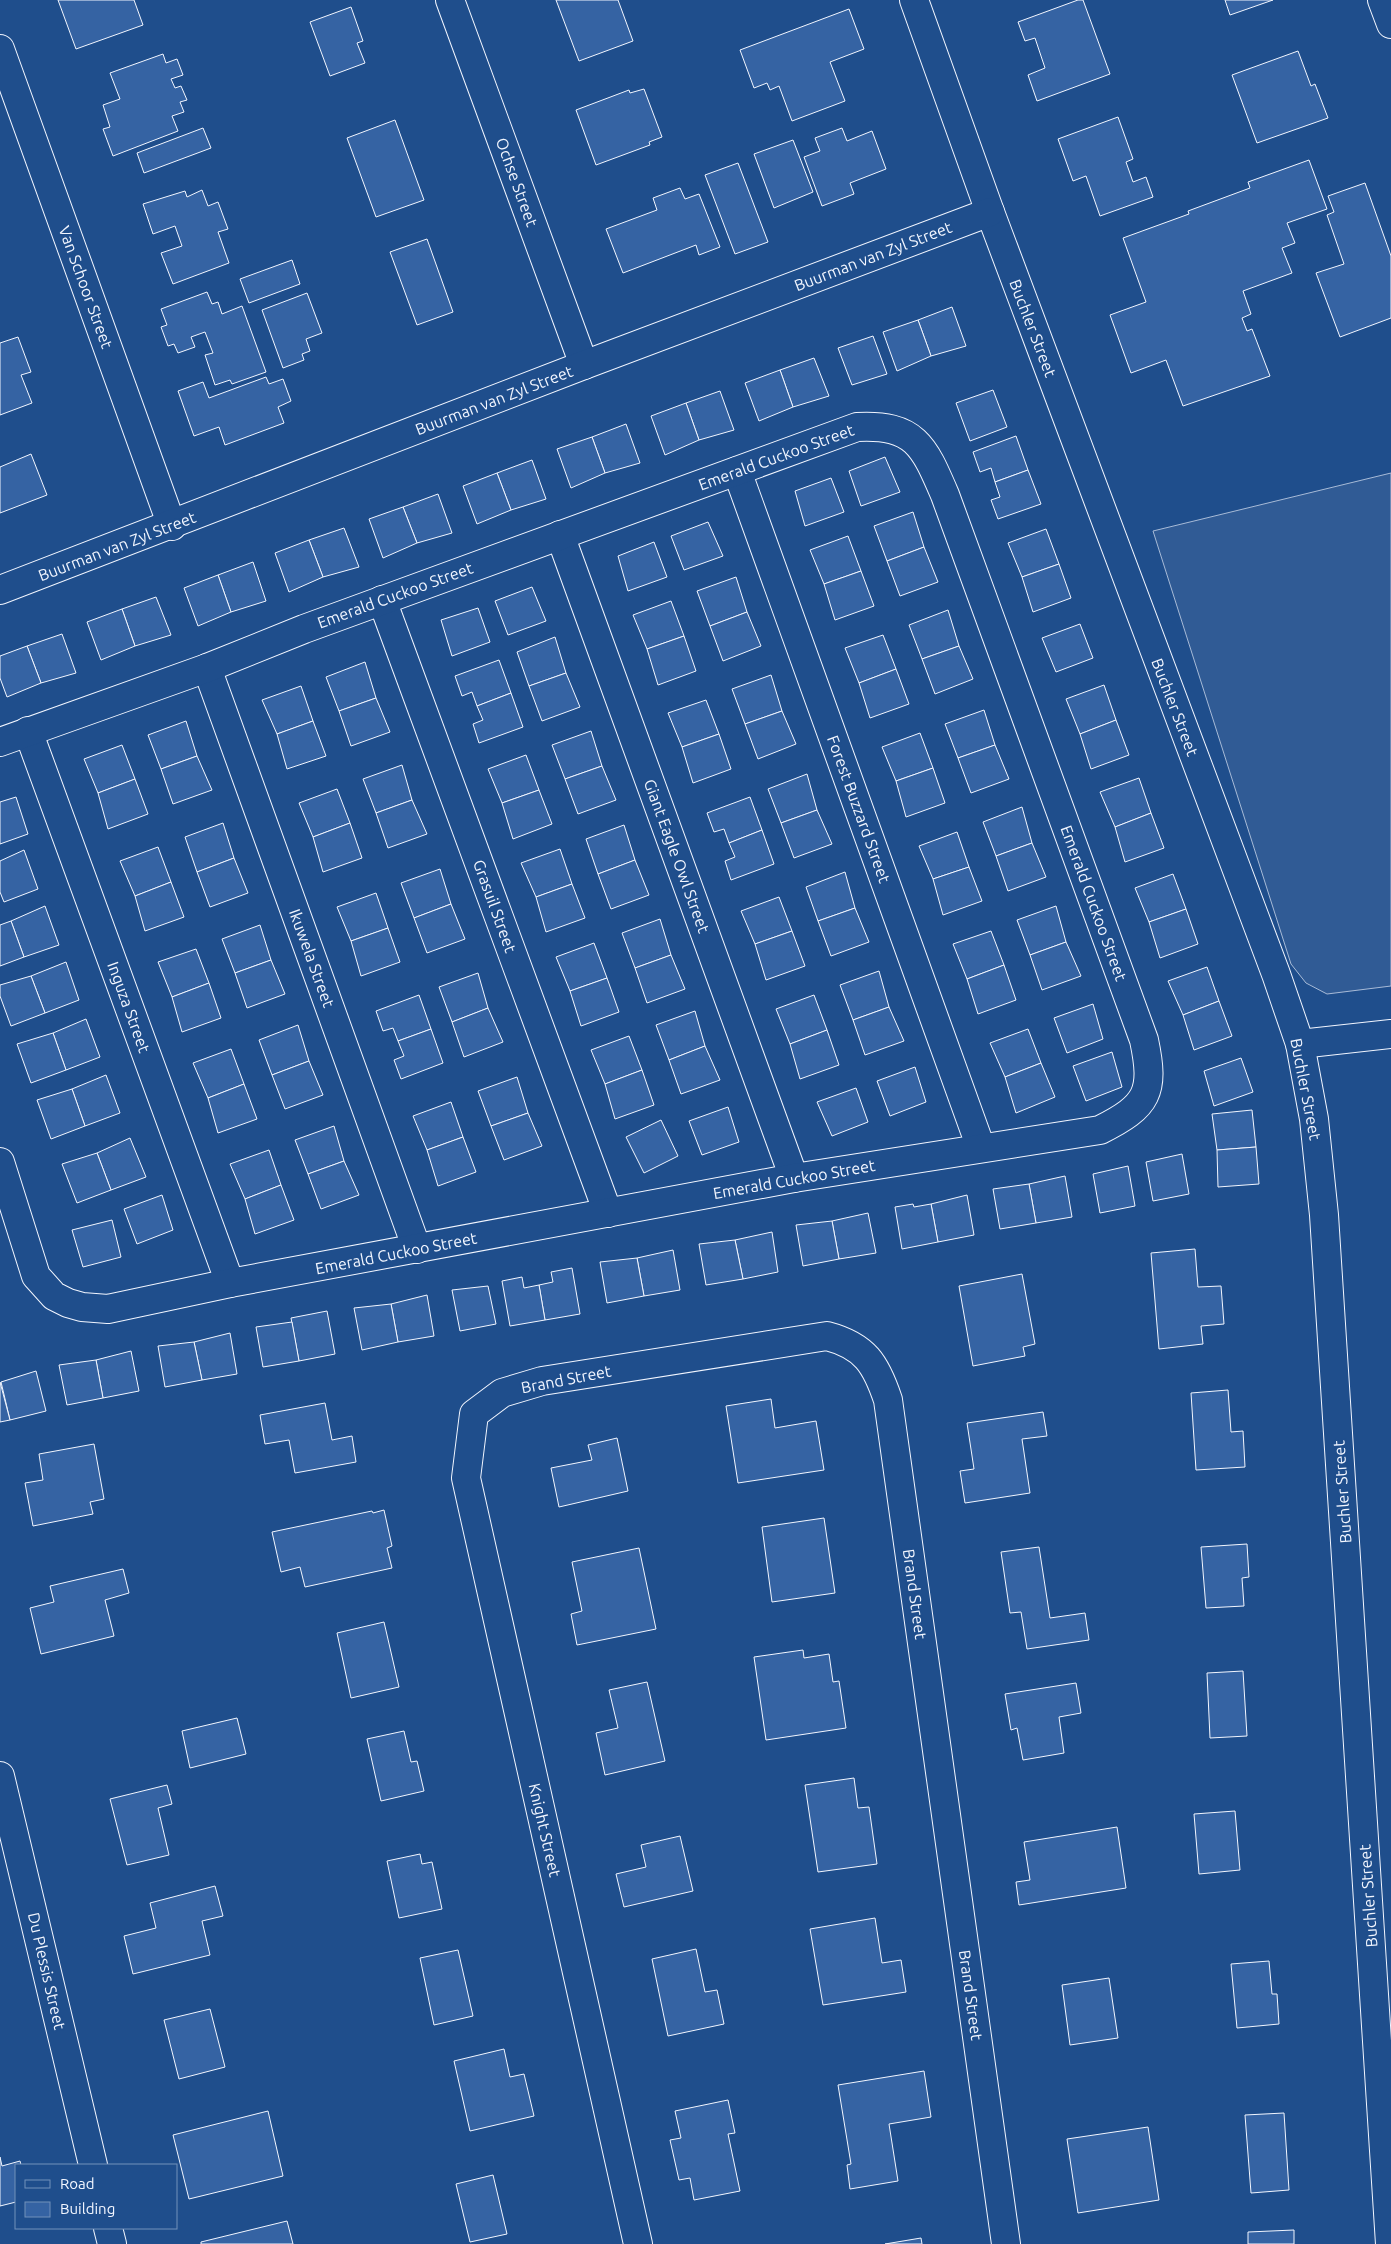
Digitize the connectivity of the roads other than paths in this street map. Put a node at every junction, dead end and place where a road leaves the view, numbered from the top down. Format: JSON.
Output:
{"nodes":[{"id":1,"x":450,"y":0,"type":"edge"},
{"id":2,"x":914,"y":0,"type":"edge"},
{"id":3,"x":1382,"y":0,"type":"edge"},
{"id":4,"x":1391,"y":24,"type":"edge"},
{"id":5,"x":0,"y":49,"type":"edge"},
{"id":6,"x":990,"y":212,"type":"junction"},
{"id":7,"x":584,"y":365,"type":"junction"},
{"id":8,"x":737,"y":471,"type":"junction"},
{"id":9,"x":172,"y":526,"type":"junction"},
{"id":10,"x":560,"y":535,"type":"junction"},
{"id":11,"x":0,"y":590,"type":"edge"},
{"id":12,"x":382,"y":600,"type":"junction"},
{"id":13,"x":207,"y":668,"type":"junction"},
{"id":14,"x":28,"y":731,"type":"junction"},
{"id":15,"x":0,"y":742,"type":"edge"},
{"id":16,"x":1391,"y":1034,"type":"edge"},
{"id":17,"x":1300,"y":1044,"type":"junction"},
{"id":18,"x":981,"y":1148,"type":"junction"},
{"id":19,"x":0,"y":1162,"type":"edge"},
{"id":20,"x":794,"y":1178,"type":"junction"},
{"id":21,"x":608,"y":1213,"type":"junction"},
{"id":22,"x":417,"y":1249,"type":"junction"},
{"id":23,"x":230,"y":1284,"type":"junction"},
{"id":24,"x":474,"y":1414,"type":"joint"},
{"id":25,"x":0,"y":1776,"type":"edge"},
{"id":26,"x":93,"y":2164,"type":"edge"},
{"id":27,"x":108,"y":2229,"type":"edge"},
{"id":28,"x":112,"y":2244,"type":"edge"},
{"id":29,"x":638,"y":2244,"type":"edge"},
{"id":30,"x":1006,"y":2244,"type":"edge"},
{"id":31,"x":1390,"y":2244,"type":"edge"}],
"edges":[{"from":1,"to":7,"type":"street","name":"Ochse Street"},
{"from":2,"to":6,"type":"street","name":"Buchler Street"},
{"from":3,"to":4,"type":"street"},
{"from":5,"to":9,"type":"street","name":"Van Schoor Street"},
{"from":6,"to":7,"type":"street","name":"Buurman van Zyl Street"},
{"from":6,"to":17,"type":"street","name":"Buchler Street"},
{"from":7,"to":9,"type":"street","name":"Buurman van Zyl Street"},
{"from":8,"to":10,"type":"street","name":"Emerald Cuckoo Street"},
{"from":8,"to":18,"type":"street","name":"Forest Buzzard Street"},
{"from":8,"to":18,"type":"street","name":"Emerald Cuckoo Street"},
{"from":9,"to":11,"type":"street","name":"Buurman van Zyl Street"},
{"from":10,"to":12,"type":"street","name":"Emerald Cuckoo Street"},
{"from":10,"to":20,"type":"street","name":"Giant Eagle Owl Street"},
{"from":12,"to":13,"type":"street","name":"Emerald Cuckoo Street"},
{"from":12,"to":21,"type":"street","name":"Grasuil Street"},
{"from":13,"to":14,"type":"street","name":"Emerald Cuckoo Street"},
{"from":13,"to":22,"type":"street","name":"Ikuwela Street"},
{"from":14,"to":15,"type":"street","name":"Emerald Cuckoo Street"},
{"from":14,"to":23,"type":"street","name":"Inguza Street"},
{"from":16,"to":17,"type":"street"},
{"from":17,"to":31,"type":"street","name":"Buchler Street"},
{"from":18,"to":20,"type":"street","name":"Emerald Cuckoo Street"},
{"from":19,"to":23,"type":"street","name":"Emerald Cuckoo Street"},
{"from":20,"to":21,"type":"street","name":"Emerald Cuckoo Street"},
{"from":21,"to":22,"type":"street","name":"Emerald Cuckoo Street"},
{"from":22,"to":23,"type":"street","name":"Emerald Cuckoo Street"},
{"from":24,"to":29,"type":"street","name":"Knight Street"},
{"from":24,"to":30,"type":"street","name":"Brand Street"},
{"from":25,"to":26,"type":"street","name":"Du Plessis Street"},
{"from":27,"to":28,"type":"street"}]}
